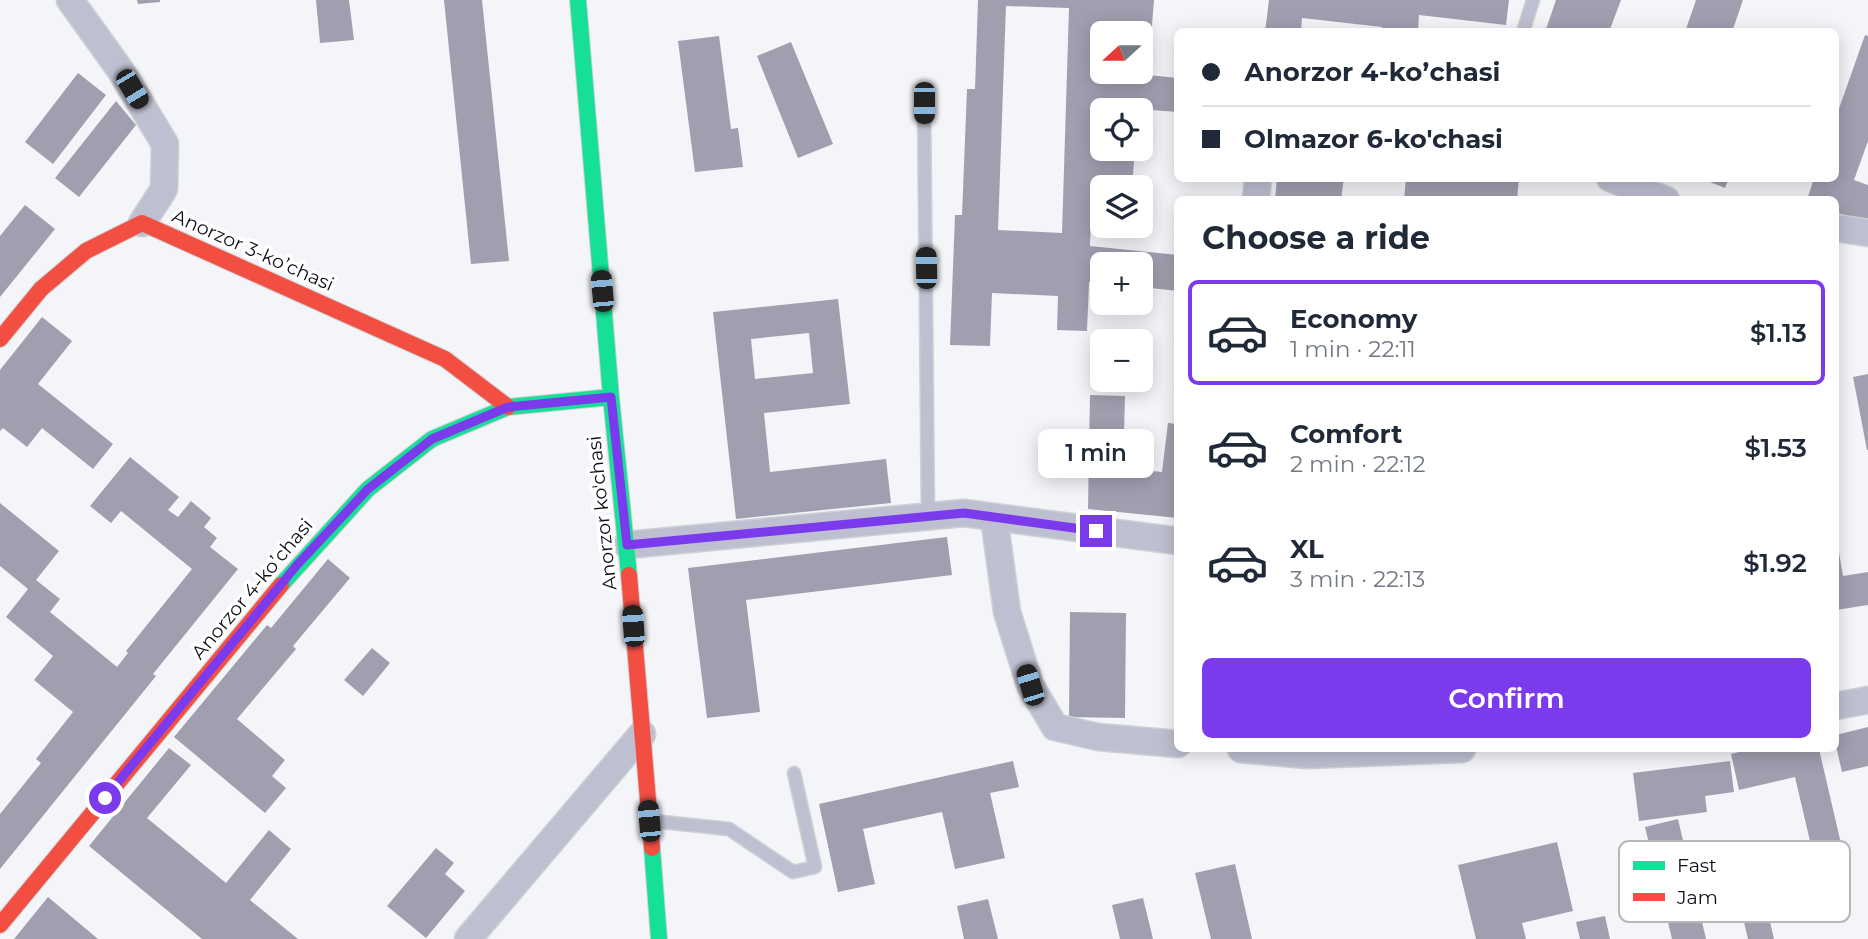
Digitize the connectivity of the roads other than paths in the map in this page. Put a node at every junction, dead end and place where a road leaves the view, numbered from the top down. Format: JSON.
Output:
{"nodes":[{"id":1,"x":70,"y":0,"type":"edge"},
{"id":2,"x":578,"y":0,"type":"edge"},
{"id":3,"x":1533,"y":0,"type":"edge"},
{"id":4,"x":1524,"y":28,"type":"edge"},
{"id":5,"x":924,"y":103,"type":"dead end"},
{"id":6,"x":1619,"y":182,"type":"edge"},
{"id":7,"x":1651,"y":196,"type":"edge"},
{"id":8,"x":142,"y":223,"type":"junction"},
{"id":9,"x":1839,"y":228,"type":"edge"},
{"id":10,"x":1868,"y":233,"type":"edge"},
{"id":11,"x":0,"y":339,"type":"edge"},
{"id":12,"x":611,"y":397,"type":"junction"},
{"id":13,"x":508,"y":407,"type":"junction"},
{"id":14,"x":928,"y":516,"type":"junction"},
{"id":15,"x":994,"y":517,"type":"junction"},
{"id":16,"x":1174,"y":540,"type":"edge"},
{"id":17,"x":627,"y":545,"type":"junction"},
{"id":18,"x":1868,"y":700,"type":"edge"},
{"id":19,"x":1839,"y":705,"type":"edge"},
{"id":20,"x":642,"y":734,"type":"junction"},
{"id":21,"x":1174,"y":744,"type":"edge"},
{"id":22,"x":1274,"y":752,"type":"edge"},
{"id":23,"x":1384,"y":752,"type":"edge"},
{"id":24,"x":794,"y":773,"type":"dead end"},
{"id":25,"x":649,"y":821,"type":"junction"},
{"id":26,"x":0,"y":925,"type":"edge"},
{"id":27,"x":468,"y":939,"type":"edge"},
{"id":28,"x":659,"y":939,"type":"edge"}],
"edges":[{"from":1,"to":8,"type":"street"},
{"from":2,"to":12,"type":"street","name":"Anorzor ko'chasi"},
{"from":3,"to":4,"type":"lane"},
{"from":5,"to":14,"type":"lane"},
{"from":6,"to":7,"type":"street"},
{"from":8,"to":11,"type":"street","name":"Аnorzor 3-koʼchasi"},
{"from":8,"to":13,"type":"street","name":"Аnorzor 3-koʼchasi"},
{"from":9,"to":10,"type":"street"},
{"from":12,"to":13,"type":"street","name":"Аnorzor 4-koʼchasi"},
{"from":12,"to":17,"type":"street","name":"Anorzor ko'chasi"},
{"from":13,"to":26,"type":"street","name":"Аnorzor 4-koʼchasi"},
{"from":14,"to":15,"type":"street"},
{"from":14,"to":17,"type":"street"},
{"from":15,"to":16,"type":"street"},
{"from":15,"to":21,"type":"street"},
{"from":17,"to":20,"type":"street","name":"Anorzor ko'chasi"},
{"from":18,"to":19,"type":"street"},
{"from":20,"to":25,"type":"street","name":"Anorzor ko'chasi"},
{"from":20,"to":27,"type":"street"},
{"from":22,"to":23,"type":"street"},
{"from":24,"to":25,"type":"lane"},
{"from":25,"to":28,"type":"street","name":"Anorzor ko'chasi"}]}
